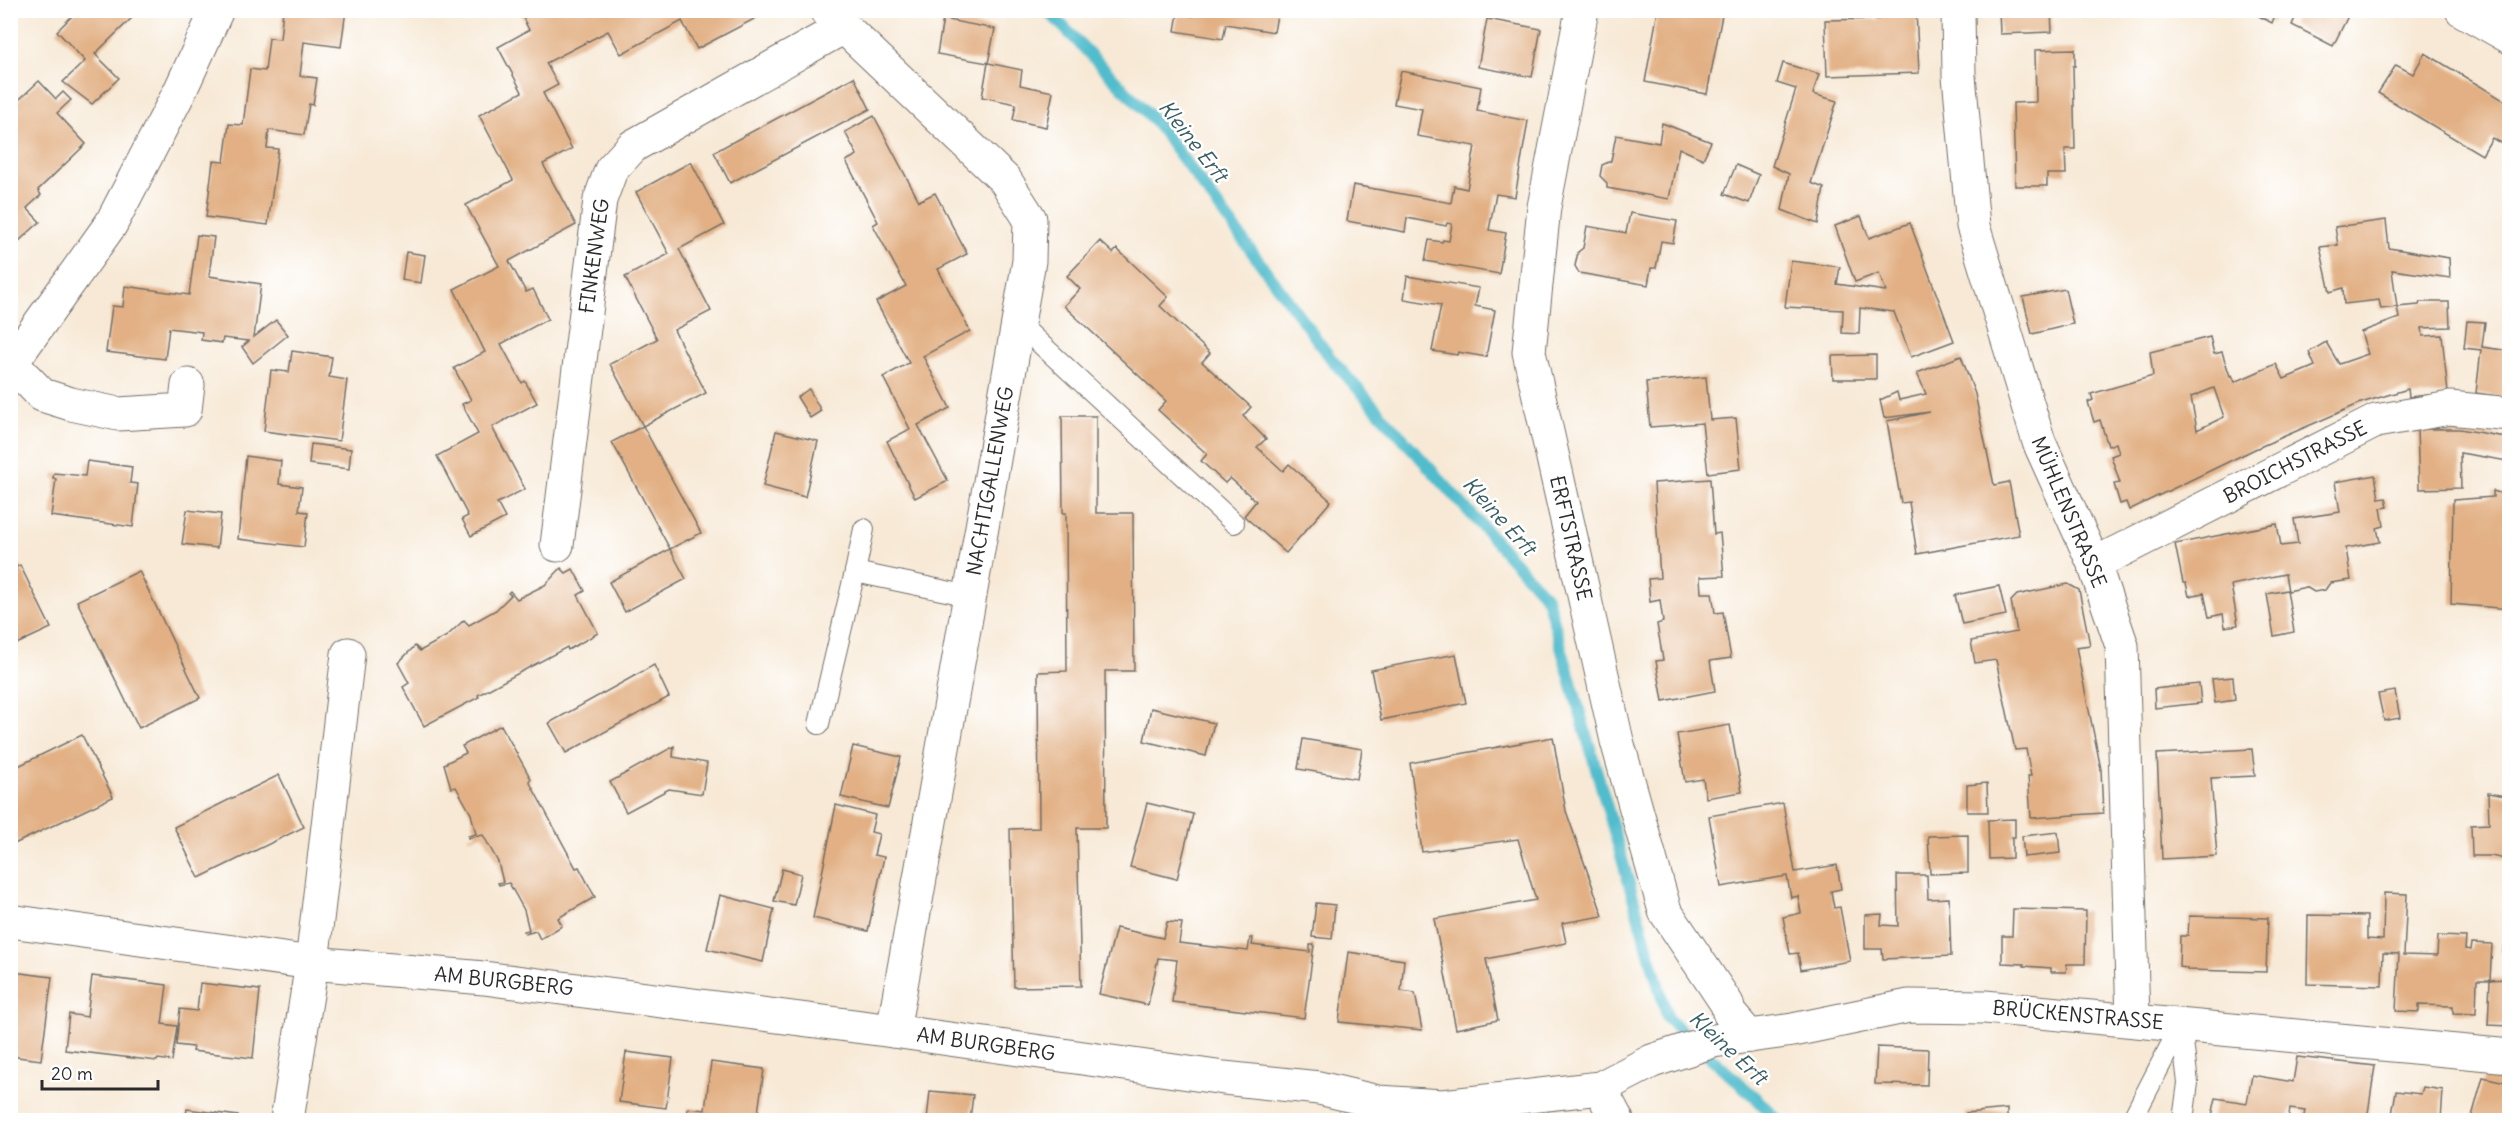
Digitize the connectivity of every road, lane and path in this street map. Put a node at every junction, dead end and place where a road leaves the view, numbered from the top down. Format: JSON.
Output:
{"nodes":[{"id":1,"x":217,"y":10,"type":"edge"},
{"id":2,"x":1582,"y":10,"type":"edge"},
{"id":3,"x":1958,"y":10,"type":"edge"},
{"id":4,"x":2462,"y":10,"type":"edge"},
{"id":5,"x":835,"y":19,"type":"edge"},
{"id":6,"x":2510,"y":37,"type":"edge"},
{"id":7,"x":1018,"y":323,"type":"junction"},
{"id":8,"x":11,"y":364,"type":"edge"},
{"id":9,"x":188,"y":385,"type":"dead end"},
{"id":10,"x":2510,"y":414,"type":"edge"},
{"id":11,"x":1233,"y":523,"type":"dead end"},
{"id":12,"x":864,"y":529,"type":"dead end"},
{"id":13,"x":557,"y":544,"type":"dead end"},
{"id":14,"x":2094,"y":564,"type":"junction"},
{"id":15,"x":855,"y":572,"type":"junction"},
{"id":16,"x":970,"y":596,"type":"junction"},
{"id":17,"x":348,"y":654,"type":"dead end"},
{"id":18,"x":819,"y":724,"type":"dead end"},
{"id":19,"x":10,"y":921,"type":"edge"},
{"id":20,"x":312,"y":963,"type":"junction"},
{"id":21,"x":2133,"y":1020,"type":"junction"},
{"id":22,"x":2181,"y":1025,"type":"junction"},
{"id":23,"x":893,"y":1030,"type":"junction"},
{"id":24,"x":1749,"y":1036,"type":"junction"},
{"id":25,"x":2510,"y":1056,"type":"edge"},
{"id":26,"x":1652,"y":1061,"type":"joint"},
{"id":27,"x":1600,"y":1089,"type":"junction"},
{"id":28,"x":1441,"y":1113,"type":"edge"},
{"id":29,"x":287,"y":1120,"type":"edge"},
{"id":30,"x":1617,"y":1120,"type":"edge"},
{"id":31,"x":2132,"y":1120,"type":"edge"},
{"id":32,"x":2183,"y":1120,"type":"edge"}],
"edges":[{"from":1,"to":8,"type":"street"},
{"from":2,"to":24,"type":"street","name":"ERFTSTRASSE"},
{"from":3,"to":14,"type":"street","name":"MÜHLENSTRASSE"},
{"from":4,"to":6,"type":"street"},
{"from":5,"to":7,"type":"street","name":"NACHTIGALLENWEG"},
{"from":5,"to":13,"type":"street","name":"FINKENWEG"},
{"from":7,"to":11,"type":"lane"},
{"from":7,"to":16,"type":"street","name":"NACHTIGALLENWEG"},
{"from":8,"to":9,"type":"street"},
{"from":10,"to":14,"type":"street","name":"BROICHSTRASSE"},
{"from":12,"to":15,"type":"lane"},
{"from":14,"to":21,"type":"street","name":"MÜHLENSTRASSE"},
{"from":15,"to":16,"type":"lane"},
{"from":15,"to":18,"type":"lane"},
{"from":16,"to":23,"type":"street","name":"NACHTIGALLENWEG"},
{"from":17,"to":20,"type":"street"},
{"from":19,"to":20,"type":"street","name":"AM BURGBERG"},
{"from":20,"to":23,"type":"street","name":"AM BURGBERG"},
{"from":20,"to":29,"type":"street"},
{"from":21,"to":22,"type":"street","name":"BRÜCKENSTRASSE"},
{"from":21,"to":24,"type":"street","name":"BRÜCKENSTRASSE"},
{"from":22,"to":25,"type":"street","name":"BRÜCKENSTRASSE"},
{"from":22,"to":31,"type":"lane"},
{"from":22,"to":32,"type":"lane"},
{"from":23,"to":28,"type":"street","name":"AM BURGBERG"},
{"from":24,"to":26,"type":"street","name":"BRÜCKENSTRASSE"},
{"from":26,"to":27,"type":"street","name":"AM BURGBERG"},
{"from":27,"to":28,"type":"street","name":"AM BURGBERG"},
{"from":27,"to":30,"type":"street"}]}
